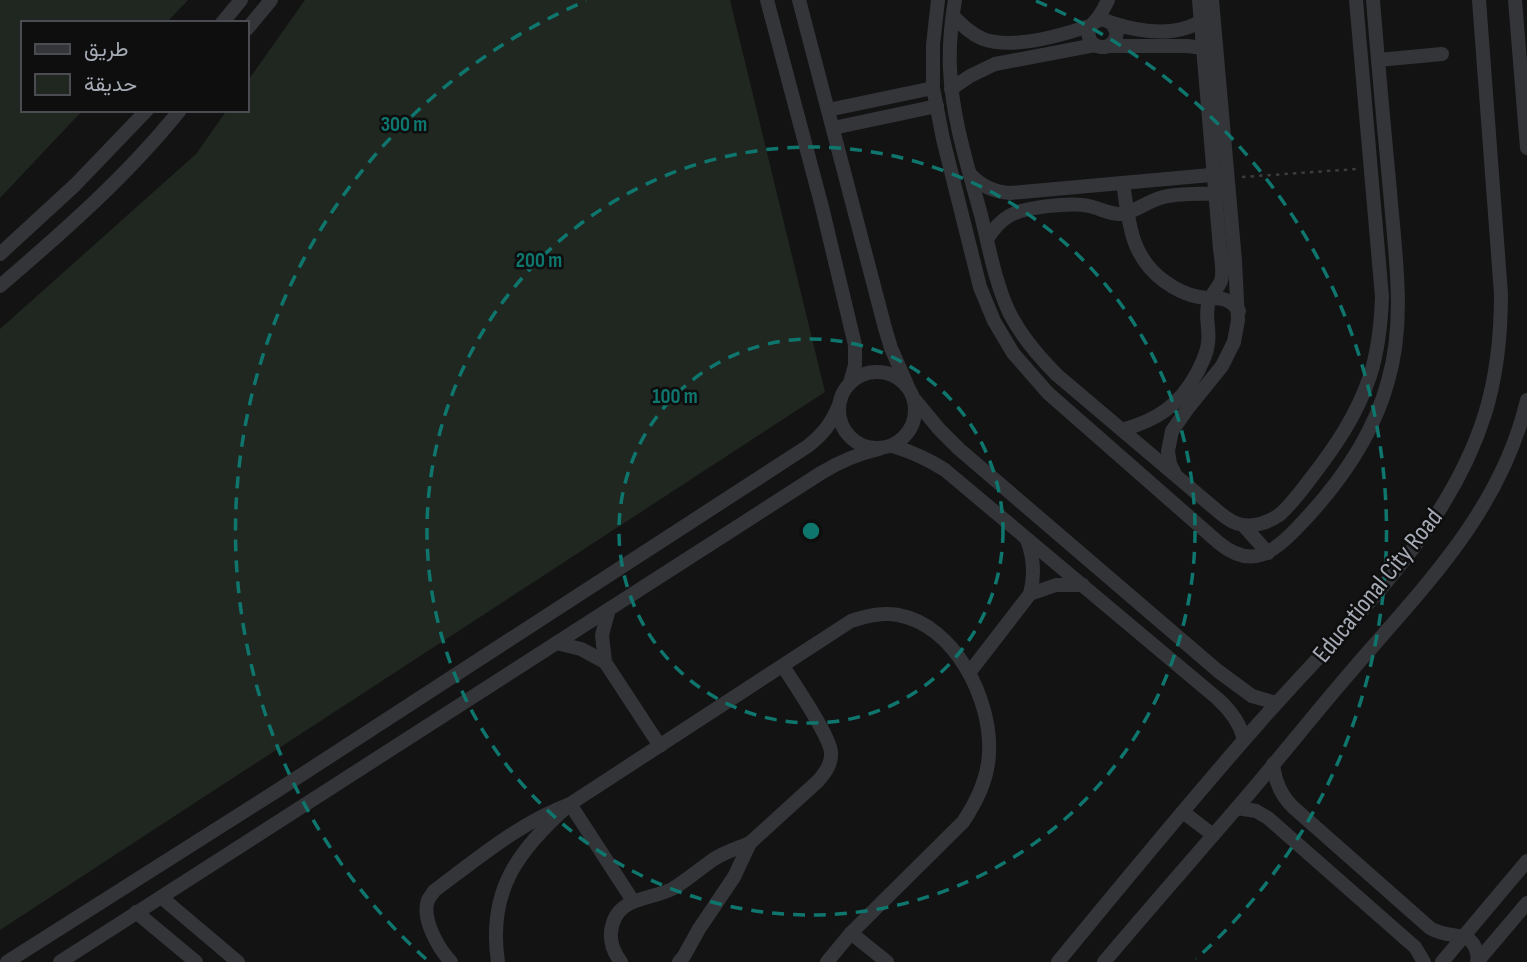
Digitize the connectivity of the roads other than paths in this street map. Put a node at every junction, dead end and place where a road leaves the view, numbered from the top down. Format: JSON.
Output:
{"nodes":[{"id":1,"x":241,"y":0,"type":"edge"},
{"id":2,"x":271,"y":0,"type":"edge"},
{"id":3,"x":767,"y":0,"type":"edge"},
{"id":4,"x":799,"y":0,"type":"edge"},
{"id":5,"x":938,"y":0,"type":"edge"},
{"id":6,"x":955,"y":0,"type":"edge"},
{"id":7,"x":1108,"y":0,"type":"edge"},
{"id":8,"x":1199,"y":0,"type":"edge"},
{"id":9,"x":1356,"y":0,"type":"edge"},
{"id":10,"x":1373,"y":0,"type":"edge"},
{"id":11,"x":1479,"y":0,"type":"edge"},
{"id":12,"x":1515,"y":0,"type":"edge"},
{"id":13,"x":1209,"y":12,"type":"edge"},
{"id":14,"x":953,"y":16,"type":"junction"},
{"id":15,"x":224,"y":21,"type":"edge"},
{"id":16,"x":1093,"y":23,"type":"junction"},
{"id":17,"x":1112,"y":23,"type":"junction"},
{"id":18,"x":248,"y":28,"type":"edge"},
{"id":19,"x":1102,"y":46,"type":"junction"},
{"id":20,"x":1210,"y":49,"type":"junction"},
{"id":21,"x":1442,"y":54,"type":"dead end"},
{"id":22,"x":1378,"y":60,"type":"junction"},
{"id":23,"x":933,"y":88,"type":"junction"},
{"id":24,"x":951,"y":89,"type":"junction"},
{"id":25,"x":1382,"y":105,"type":"junction"},
{"id":26,"x":937,"y":106,"type":"junction"},
{"id":27,"x":1364,"y":106,"type":"junction"},
{"id":28,"x":828,"y":110,"type":"junction"},
{"id":29,"x":145,"y":112,"type":"edge"},
{"id":30,"x":178,"y":112,"type":"edge"},
{"id":31,"x":833,"y":128,"type":"junction"},
{"id":32,"x":960,"y":135,"type":"junction"},
{"id":33,"x":943,"y":139,"type":"junction"},
{"id":34,"x":1527,"y":148,"type":"edge"},
{"id":35,"x":970,"y":174,"type":"junction"},
{"id":36,"x":1123,"y":183,"type":"junction"},
{"id":37,"x":1223,"y":183,"type":"junction"},
{"id":38,"x":1127,"y":213,"type":"junction"},
{"id":39,"x":987,"y":239,"type":"junction"},
{"id":40,"x":0,"y":254,"type":"edge"},
{"id":41,"x":0,"y":286,"type":"edge"},
{"id":42,"x":1184,"y":293,"type":"junction"},
{"id":43,"x":1210,"y":298,"type":"junction"},
{"id":44,"x":1238,"y":316,"type":"junction"},
{"id":45,"x":1207,"y":317,"type":"junction"},
{"id":46,"x":1036,"y":354,"type":"junction"},
{"id":47,"x":1024,"y":367,"type":"junction"},
{"id":48,"x":850,"y":383,"type":"junction"},
{"id":49,"x":911,"y":394,"type":"junction"},
{"id":50,"x":1527,"y":400,"type":"edge"},
{"id":51,"x":839,"y":405,"type":"junction"},
{"id":52,"x":1122,"y":430,"type":"junction"},
{"id":53,"x":1337,"y":443,"type":"junction"},
{"id":54,"x":886,"y":448,"type":"junction"},
{"id":55,"x":1355,"y":456,"type":"junction"},
{"id":56,"x":1176,"y":476,"type":"junction"},
{"id":57,"x":1244,"y":526,"type":"junction"},
{"id":58,"x":1027,"y":538,"type":"junction"},
{"id":59,"x":1268,"y":553,"type":"junction"},
{"id":60,"x":1083,"y":585,"type":"junction"},
{"id":61,"x":1030,"y":594,"type":"junction"},
{"id":62,"x":609,"y":609,"type":"junction"},
{"id":63,"x":556,"y":643,"type":"junction"},
{"id":64,"x":605,"y":662,"type":"junction"},
{"id":65,"x":783,"y":666,"type":"junction"},
{"id":66,"x":969,"y":673,"type":"junction"},
{"id":67,"x":1276,"y":703,"type":"junction"},
{"id":68,"x":1244,"y":739,"type":"junction"},
{"id":69,"x":660,"y":746,"type":"junction"},
{"id":70,"x":1273,"y":764,"type":"junction"},
{"id":71,"x":570,"y":804,"type":"junction"},
{"id":72,"x":1237,"y":808,"type":"junction"},
{"id":73,"x":1183,"y":812,"type":"junction"},
{"id":74,"x":1213,"y":835,"type":"junction"},
{"id":75,"x":750,"y":843,"type":"junction"},
{"id":76,"x":1527,"y":861,"type":"edge"},
{"id":77,"x":161,"y":897,"type":"junction"},
{"id":78,"x":633,"y":901,"type":"junction"},
{"id":79,"x":1527,"y":903,"type":"edge"},
{"id":80,"x":136,"y":912,"type":"junction"},
{"id":81,"x":851,"y":933,"type":"junction"},
{"id":82,"x":1463,"y":937,"type":"junction"},
{"id":83,"x":7,"y":962,"type":"edge"},
{"id":84,"x":60,"y":962,"type":"edge"},
{"id":85,"x":196,"y":962,"type":"edge"},
{"id":86,"x":238,"y":962,"type":"edge"},
{"id":87,"x":451,"y":962,"type":"edge"},
{"id":88,"x":498,"y":962,"type":"edge"},
{"id":89,"x":621,"y":962,"type":"edge"},
{"id":90,"x":679,"y":962,"type":"edge"},
{"id":91,"x":827,"y":962,"type":"edge"},
{"id":92,"x":887,"y":962,"type":"edge"},
{"id":93,"x":1058,"y":962,"type":"edge"},
{"id":94,"x":1104,"y":962,"type":"edge"},
{"id":95,"x":1424,"y":962,"type":"edge"},
{"id":96,"x":1442,"y":962,"type":"edge"},
{"id":97,"x":1478,"y":962,"type":"edge"}],
"edges":[{"from":1,"to":15,"type":"street"},
{"from":2,"to":18,"type":"street"},
{"from":3,"to":48,"type":"street"},
{"from":4,"to":28,"type":"street"},
{"from":5,"to":23,"type":"street"},
{"from":6,"to":14,"type":"street"},
{"from":7,"to":16,"type":"street"},
{"from":8,"to":13,"type":"street"},
{"from":9,"to":27,"type":"street"},
{"from":10,"to":22,"type":"street"},
{"from":11,"to":67,"type":"street","name":"Educational City Road"},
{"from":12,"to":34,"type":"street"},
{"from":13,"to":17,"type":"street"},
{"from":13,"to":20,"type":"street"},
{"from":14,"to":16,"type":"street"},
{"from":14,"to":24,"type":"street"},
{"from":16,"to":17,"type":"street"},
{"from":16,"to":19,"type":"street"},
{"from":17,"to":19,"type":"street"},
{"from":19,"to":20,"type":"street"},
{"from":19,"to":24,"type":"street"},
{"from":20,"to":37,"type":"street"},
{"from":21,"to":22,"type":"street"},
{"from":22,"to":25,"type":"street"},
{"from":23,"to":26,"type":"street"},
{"from":23,"to":28,"type":"street"},
{"from":24,"to":32,"type":"street"},
{"from":25,"to":27,"type":"street"},
{"from":25,"to":55,"type":"street"},
{"from":26,"to":31,"type":"street"},
{"from":26,"to":33,"type":"street"},
{"from":27,"to":53,"type":"street"},
{"from":28,"to":31,"type":"street"},
{"from":29,"to":40,"type":"street"},
{"from":30,"to":41,"type":"street"},
{"from":31,"to":49,"type":"street"},
{"from":32,"to":33,"type":"street"},
{"from":32,"to":35,"type":"street"},
{"from":33,"to":47,"type":"street"},
{"from":35,"to":36,"type":"street"},
{"from":35,"to":39,"type":"street"},
{"from":36,"to":37,"type":"street"},
{"from":36,"to":38,"type":"street"},
{"from":37,"to":38,"type":"street"},
{"from":37,"to":43,"type":"street"},
{"from":37,"to":44,"type":"street"},
{"from":38,"to":39,"type":"street"},
{"from":38,"to":42,"type":"street"},
{"from":39,"to":46,"type":"street"},
{"from":42,"to":43,"type":"street"},
{"from":42,"to":45,"type":"street"},
{"from":43,"to":44,"type":"street"},
{"from":43,"to":45,"type":"street"},
{"from":44,"to":45,"type":"street"},
{"from":44,"to":56,"type":"street"},
{"from":45,"to":52,"type":"street"},
{"from":46,"to":47,"type":"street"},
{"from":46,"to":52,"type":"street"},
{"from":47,"to":59,"type":"street"},
{"from":48,"to":49,"type":"street"},
{"from":48,"to":51,"type":"street"},
{"from":49,"to":54,"type":"street"},
{"from":49,"to":67,"type":"street"},
{"from":50,"to":70,"type":"street","name":"Educational City Road"},
{"from":51,"to":54,"type":"street"},
{"from":51,"to":83,"type":"street"},
{"from":52,"to":56,"type":"street"},
{"from":53,"to":55,"type":"street"},
{"from":53,"to":57,"type":"street"},
{"from":54,"to":58,"type":"street"},
{"from":54,"to":62,"type":"street"},
{"from":55,"to":59,"type":"street"},
{"from":56,"to":57,"type":"street"},
{"from":57,"to":59,"type":"street"},
{"from":58,"to":60,"type":"street"},
{"from":58,"to":61,"type":"street"},
{"from":60,"to":61,"type":"street"},
{"from":60,"to":68,"type":"street"},
{"from":61,"to":66,"type":"street"},
{"from":62,"to":63,"type":"street"},
{"from":62,"to":64,"type":"street"},
{"from":63,"to":64,"type":"street"},
{"from":63,"to":77,"type":"street"},
{"from":64,"to":69,"type":"street"},
{"from":65,"to":66,"type":"street"},
{"from":65,"to":69,"type":"street"},
{"from":65,"to":75,"type":"street"},
{"from":66,"to":81,"type":"street"},
{"from":67,"to":68,"type":"street","name":"Educational City Road"},
{"from":68,"to":73,"type":"street","name":"Educational City Road"},
{"from":69,"to":71,"type":"street"},
{"from":70,"to":72,"type":"street","name":"Educational City Road"},
{"from":70,"to":82,"type":"street"},
{"from":71,"to":78,"type":"street"},
{"from":71,"to":87,"type":"street"},
{"from":71,"to":88,"type":"street"},
{"from":72,"to":74,"type":"street","name":"Educational City Road"},
{"from":72,"to":95,"type":"street"},
{"from":73,"to":74,"type":"street"},
{"from":73,"to":93,"type":"street","name":"Educational City Road"},
{"from":74,"to":94,"type":"street","name":"Educational City Road"},
{"from":75,"to":78,"type":"street"},
{"from":75,"to":90,"type":"street"},
{"from":76,"to":82,"type":"street"},
{"from":77,"to":80,"type":"street"},
{"from":77,"to":86,"type":"street"},
{"from":78,"to":89,"type":"street"},
{"from":79,"to":97,"type":"street"},
{"from":80,"to":84,"type":"street"},
{"from":80,"to":85,"type":"street"},
{"from":81,"to":91,"type":"street"},
{"from":81,"to":92,"type":"street"},
{"from":82,"to":96,"type":"street"},
{"from":82,"to":97,"type":"street"}]}
